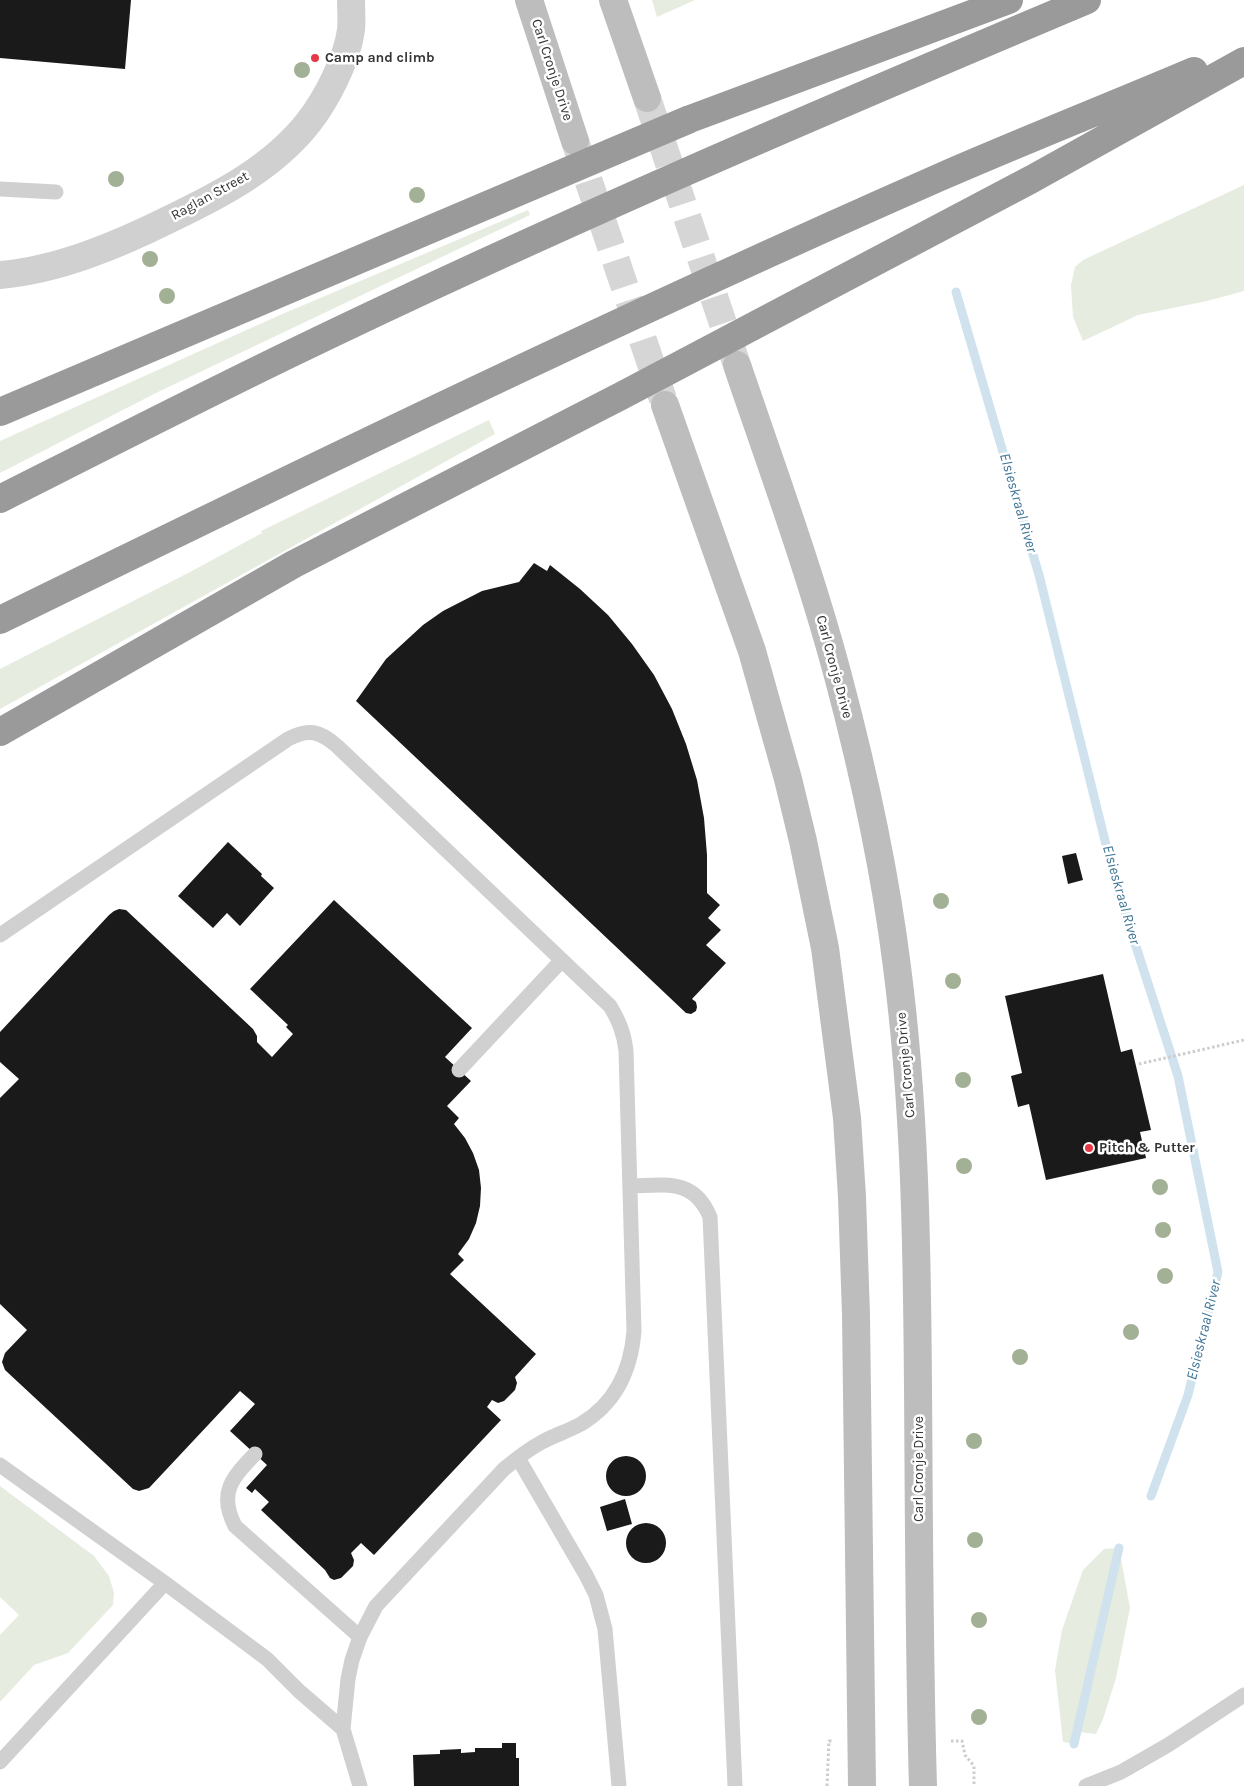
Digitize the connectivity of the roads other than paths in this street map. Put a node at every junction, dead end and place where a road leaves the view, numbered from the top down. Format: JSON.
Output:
{"nodes":[{"id":1,"x":351,"y":0,"type":"edge"},
{"id":2,"x":529,"y":0,"type":"edge"},
{"id":3,"x":613,"y":0,"type":"edge"},
{"id":4,"x":1009,"y":0,"type":"edge"},
{"id":5,"x":1087,"y":0,"type":"edge"},
{"id":6,"x":1244,"y":50,"type":"edge"},
{"id":7,"x":1244,"y":61,"type":"edge"},
{"id":8,"x":647,"y":98,"type":"tunnel mouth"},
{"id":9,"x":575,"y":141,"type":"tunnel mouth"},
{"id":10,"x":0,"y":189,"type":"edge"},
{"id":11,"x":56,"y":192,"type":"dead end"},
{"id":12,"x":0,"y":275,"type":"edge"},
{"id":13,"x":737,"y":365,"type":"tunnel mouth"},
{"id":14,"x":665,"y":405,"type":"tunnel mouth"},
{"id":15,"x":0,"y":412,"type":"edge"},
{"id":16,"x":0,"y":499,"type":"edge"},
{"id":17,"x":0,"y":620,"type":"edge"},
{"id":18,"x":0,"y":732,"type":"edge"},
{"id":19,"x":0,"y":935,"type":"edge"},
{"id":20,"x":562,"y":960,"type":"junction"},
{"id":21,"x":459,"y":1070,"type":"dead end"},
{"id":22,"x":630,"y":1186,"type":"junction"},
{"id":23,"x":255,"y":1454,"type":"dead end"},
{"id":24,"x":518,"y":1458,"type":"junction"},
{"id":25,"x":0,"y":1465,"type":"edge"},
{"id":26,"x":165,"y":1583,"type":"junction"},
{"id":27,"x":360,"y":1637,"type":"junction"},
{"id":28,"x":1244,"y":1695,"type":"edge"},
{"id":29,"x":343,"y":1729,"type":"junction"},
{"id":30,"x":0,"y":1762,"type":"edge"},
{"id":31,"x":360,"y":1786,"type":"edge"},
{"id":32,"x":619,"y":1786,"type":"edge"},
{"id":33,"x":734,"y":1786,"type":"edge"},
{"id":34,"x":862,"y":1786,"type":"edge"},
{"id":35,"x":923,"y":1786,"type":"edge"},
{"id":36,"x":1086,"y":1786,"type":"edge"}],
"edges":[{"from":1,"to":12,"type":"street","name":"Raglan Street"},
{"from":2,"to":9,"type":"main road","name":"Carl Cronje Drive"},
{"from":3,"to":8,"type":"main road"},
{"from":4,"to":15,"type":"highway"},
{"from":5,"to":16,"type":"highway"},
{"from":6,"to":17,"type":"highway"},
{"from":7,"to":18,"type":"highway"},
{"from":10,"to":11,"type":"lane"},
{"from":13,"to":35,"type":"main road","name":"Carl Cronje Drive"},
{"from":14,"to":34,"type":"main road"},
{"from":19,"to":20,"type":"lane"},
{"from":20,"to":21,"type":"lane"},
{"from":20,"to":22,"type":"lane"},
{"from":22,"to":24,"type":"lane"},
{"from":22,"to":33,"type":"lane"},
{"from":23,"to":27,"type":"lane"},
{"from":24,"to":27,"type":"lane"},
{"from":24,"to":32,"type":"lane"},
{"from":25,"to":26,"type":"lane"},
{"from":26,"to":29,"type":"lane"},
{"from":26,"to":30,"type":"lane"},
{"from":27,"to":29,"type":"lane"},
{"from":28,"to":36,"type":"lane"},
{"from":29,"to":31,"type":"lane"}]}
